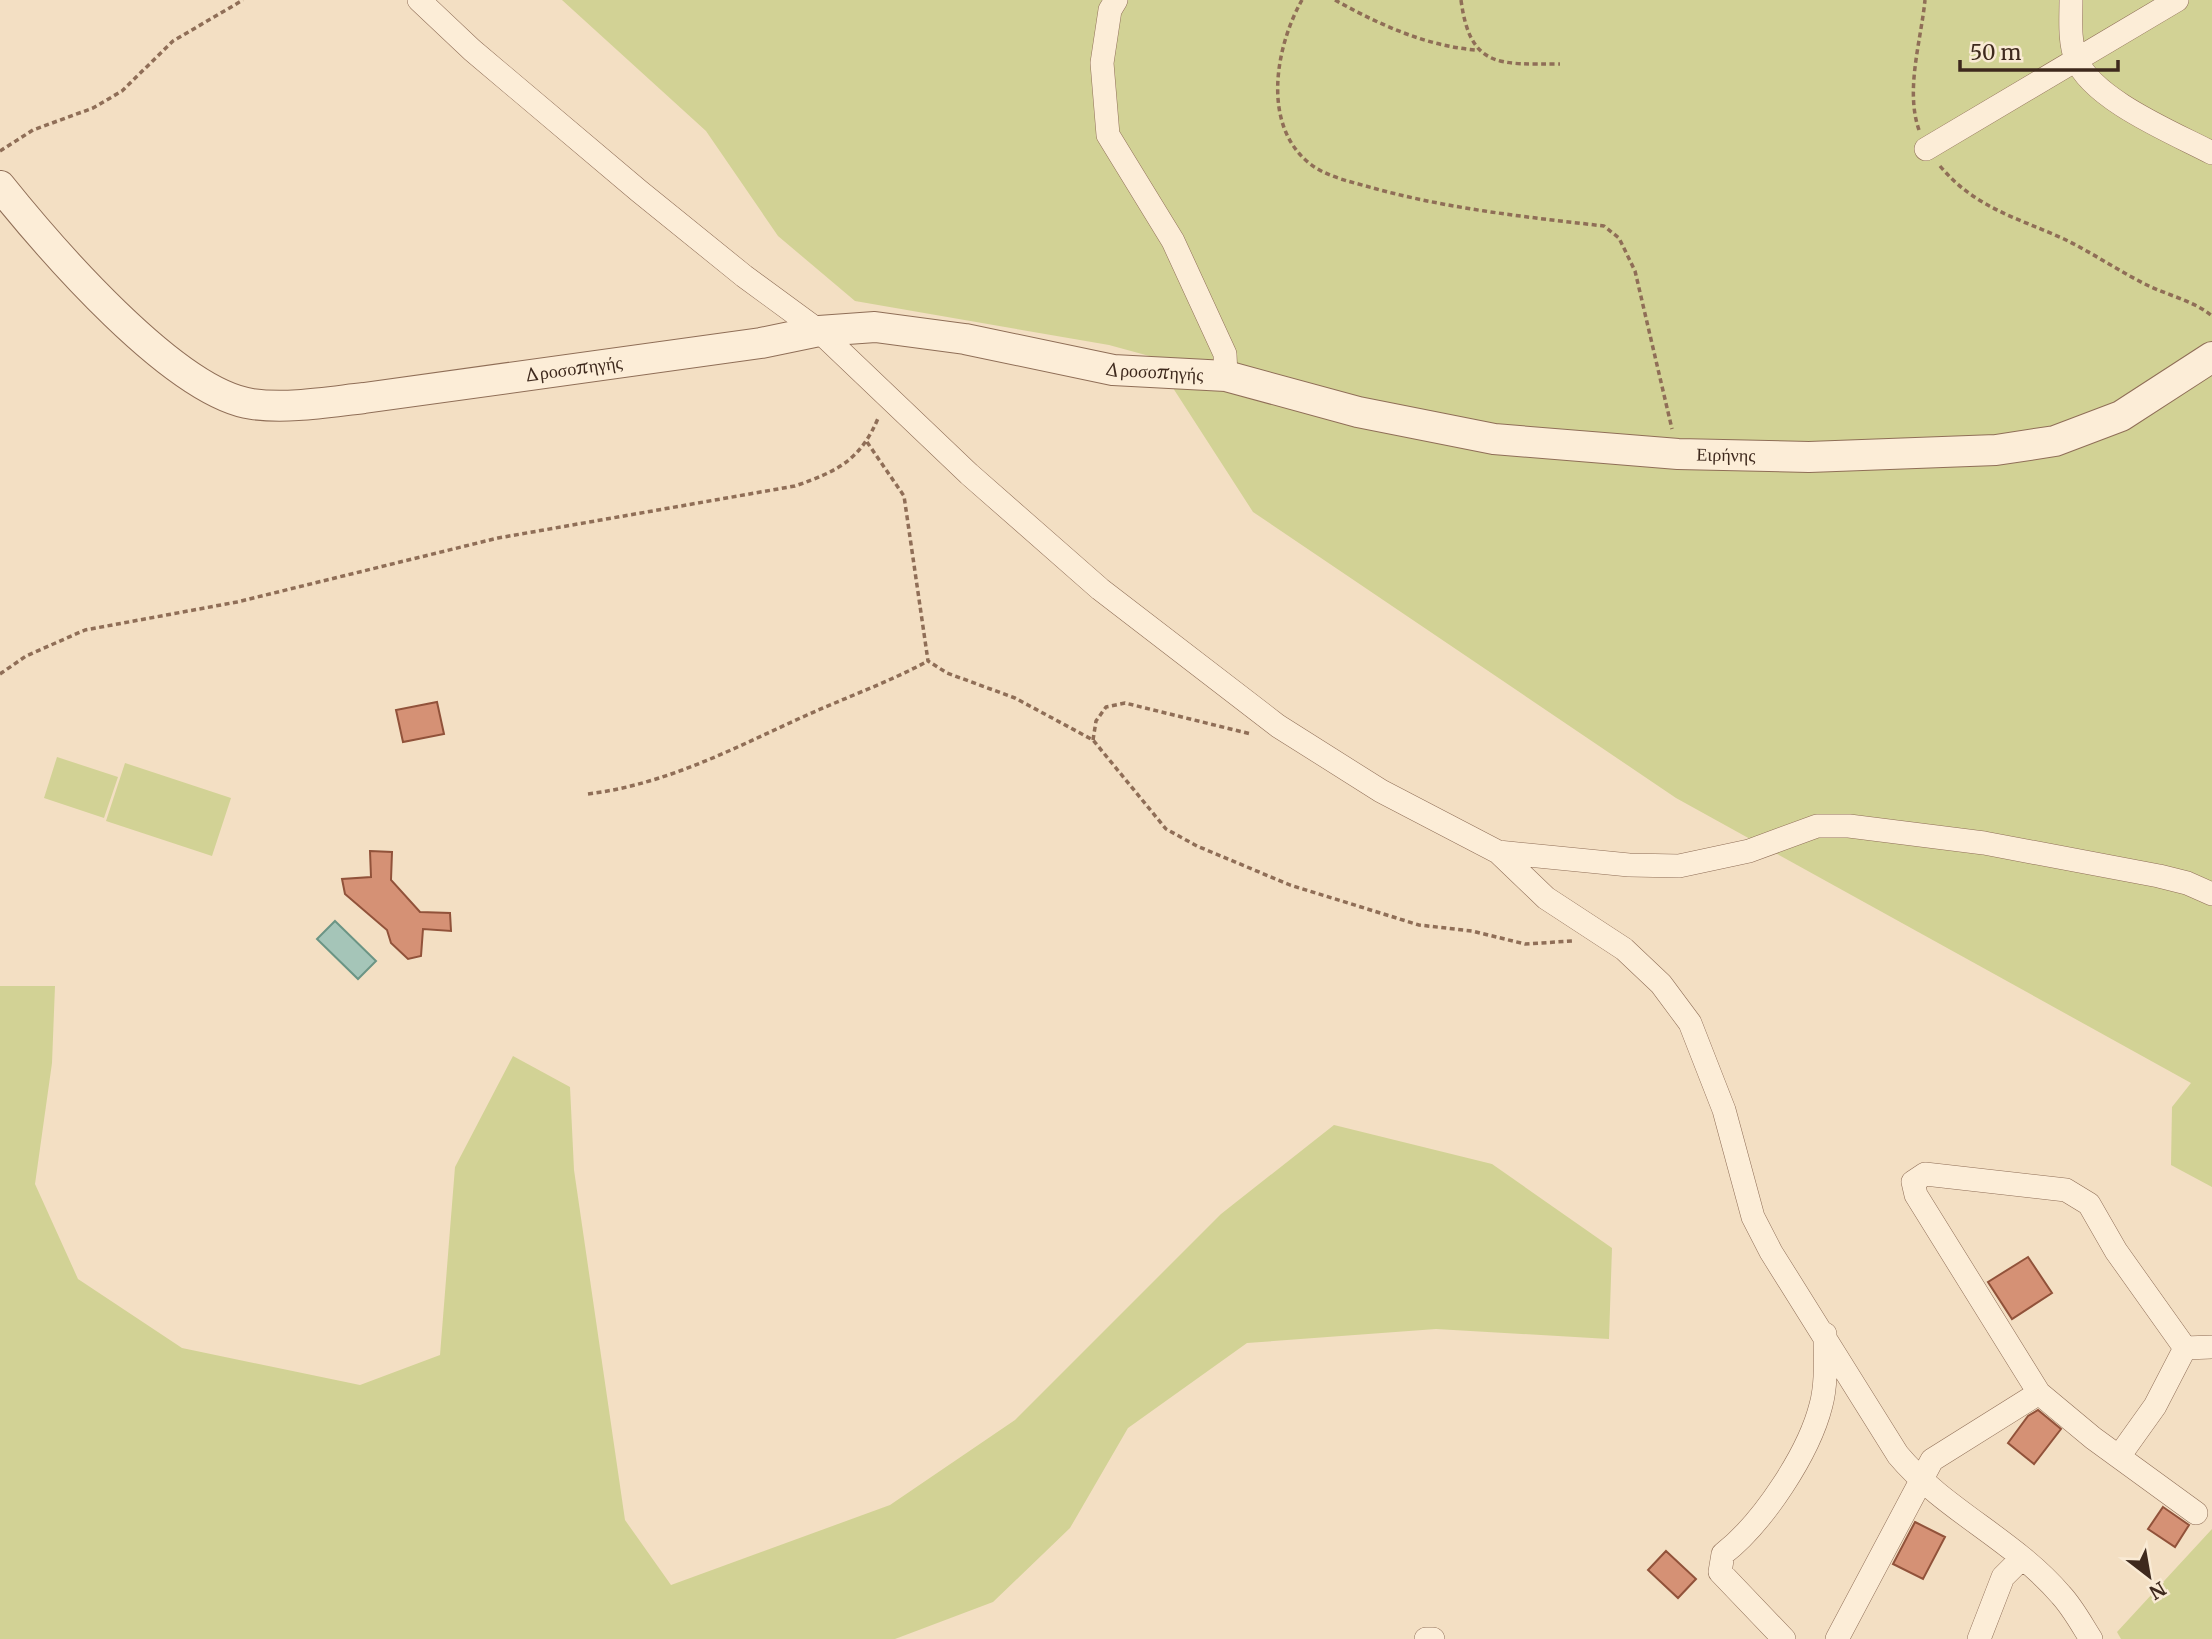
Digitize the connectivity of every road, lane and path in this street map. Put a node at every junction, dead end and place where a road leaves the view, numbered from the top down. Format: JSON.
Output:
{"nodes":[{"id":1,"x":243,"y":0,"type":"edge"},
{"id":2,"x":419,"y":0,"type":"edge"},
{"id":3,"x":1116,"y":0,"type":"edge"},
{"id":4,"x":1302,"y":0,"type":"edge"},
{"id":5,"x":1335,"y":0,"type":"edge"},
{"id":6,"x":1461,"y":0,"type":"edge"},
{"id":7,"x":1925,"y":0,"type":"edge"},
{"id":8,"x":2071,"y":0,"type":"edge"},
{"id":9,"x":2177,"y":0,"type":"edge"},
{"id":10,"x":1476,"y":50,"type":"junction"},
{"id":11,"x":2076,"y":59,"type":"junction"},
{"id":12,"x":1560,"y":64,"type":"dead end"},
{"id":13,"x":1926,"y":149,"type":"junction"},
{"id":14,"x":0,"y":151,"type":"edge"},
{"id":15,"x":2212,"y":153,"type":"edge"},
{"id":16,"x":0,"y":187,"type":"edge"},
{"id":17,"x":2212,"y":316,"type":"edge"},
{"id":18,"x":819,"y":331,"type":"junction"},
{"id":19,"x":2212,"y":357,"type":"edge"},
{"id":20,"x":1226,"y":376,"type":"junction"},
{"id":21,"x":887,"y":397,"type":"junction"},
{"id":22,"x":867,"y":442,"type":"junction"},
{"id":23,"x":1678,"y":454,"type":"junction"},
{"id":24,"x":928,"y":661,"type":"junction"},
{"id":25,"x":0,"y":674,"type":"edge"},
{"id":26,"x":1262,"y":736,"type":"dead end"},
{"id":27,"x":1093,"y":740,"type":"junction"},
{"id":28,"x":588,"y":794,"type":"dead end"},
{"id":29,"x":1498,"y":852,"type":"junction"},
{"id":30,"x":2212,"y":894,"type":"edge"},
{"id":31,"x":1602,"y":933,"type":"junction"},
{"id":32,"x":1825,"y":1334,"type":"junction"},
{"id":33,"x":2185,"y":1348,"type":"junction"},
{"id":34,"x":2212,"y":1348,"type":"edge"},
{"id":35,"x":2039,"y":1393,"type":"junction"},
{"id":36,"x":2120,"y":1455,"type":"junction"},
{"id":37,"x":1920,"y":1481,"type":"junction"},
{"id":38,"x":2196,"y":1513,"type":"dead end"},
{"id":39,"x":2021,"y":1559,"type":"junction"},
{"id":40,"x":1426,"y":1639,"type":"edge"},
{"id":41,"x":1433,"y":1639,"type":"edge"},
{"id":42,"x":1784,"y":1639,"type":"edge"},
{"id":43,"x":1837,"y":1639,"type":"edge"},
{"id":44,"x":1979,"y":1639,"type":"edge"},
{"id":45,"x":2091,"y":1639,"type":"edge"}],
"edges":[{"from":1,"to":14,"type":"path"},
{"from":2,"to":18,"type":"street"},
{"from":3,"to":20,"type":"street"},
{"from":4,"to":23,"type":"path"},
{"from":5,"to":10,"type":"path"},
{"from":6,"to":10,"type":"path"},
{"from":7,"to":13,"type":"path"},
{"from":8,"to":11,"type":"street"},
{"from":9,"to":11,"type":"street"},
{"from":10,"to":12,"type":"path"},
{"from":11,"to":13,"type":"street"},
{"from":11,"to":15,"type":"street"},
{"from":13,"to":17,"type":"path"},
{"from":16,"to":18,"type":"street","name":"Δροσοπηγής"},
{"from":18,"to":20,"type":"street","name":"Δροσοπηγής"},
{"from":18,"to":21,"type":"street"},
{"from":19,"to":23,"type":"street","name":"Ειρήνης"},
{"from":20,"to":23,"type":"street","name":"Ειρήνης"},
{"from":21,"to":22,"type":"path"},
{"from":21,"to":29,"type":"street"},
{"from":22,"to":24,"type":"path"},
{"from":22,"to":25,"type":"path"},
{"from":24,"to":27,"type":"path"},
{"from":24,"to":28,"type":"path"},
{"from":26,"to":27,"type":"path"},
{"from":27,"to":31,"type":"path"},
{"from":29,"to":30,"type":"street"},
{"from":29,"to":31,"type":"street"},
{"from":31,"to":32,"type":"street"},
{"from":32,"to":37,"type":"street"},
{"from":32,"to":42,"type":"street"},
{"from":33,"to":34,"type":"street"},
{"from":33,"to":35,"type":"street"},
{"from":33,"to":36,"type":"street"},
{"from":35,"to":36,"type":"street"},
{"from":35,"to":37,"type":"street"},
{"from":36,"to":38,"type":"street"},
{"from":37,"to":39,"type":"street"},
{"from":37,"to":43,"type":"street"},
{"from":39,"to":44,"type":"street"},
{"from":39,"to":45,"type":"street"},
{"from":40,"to":41,"type":"street"}]}
